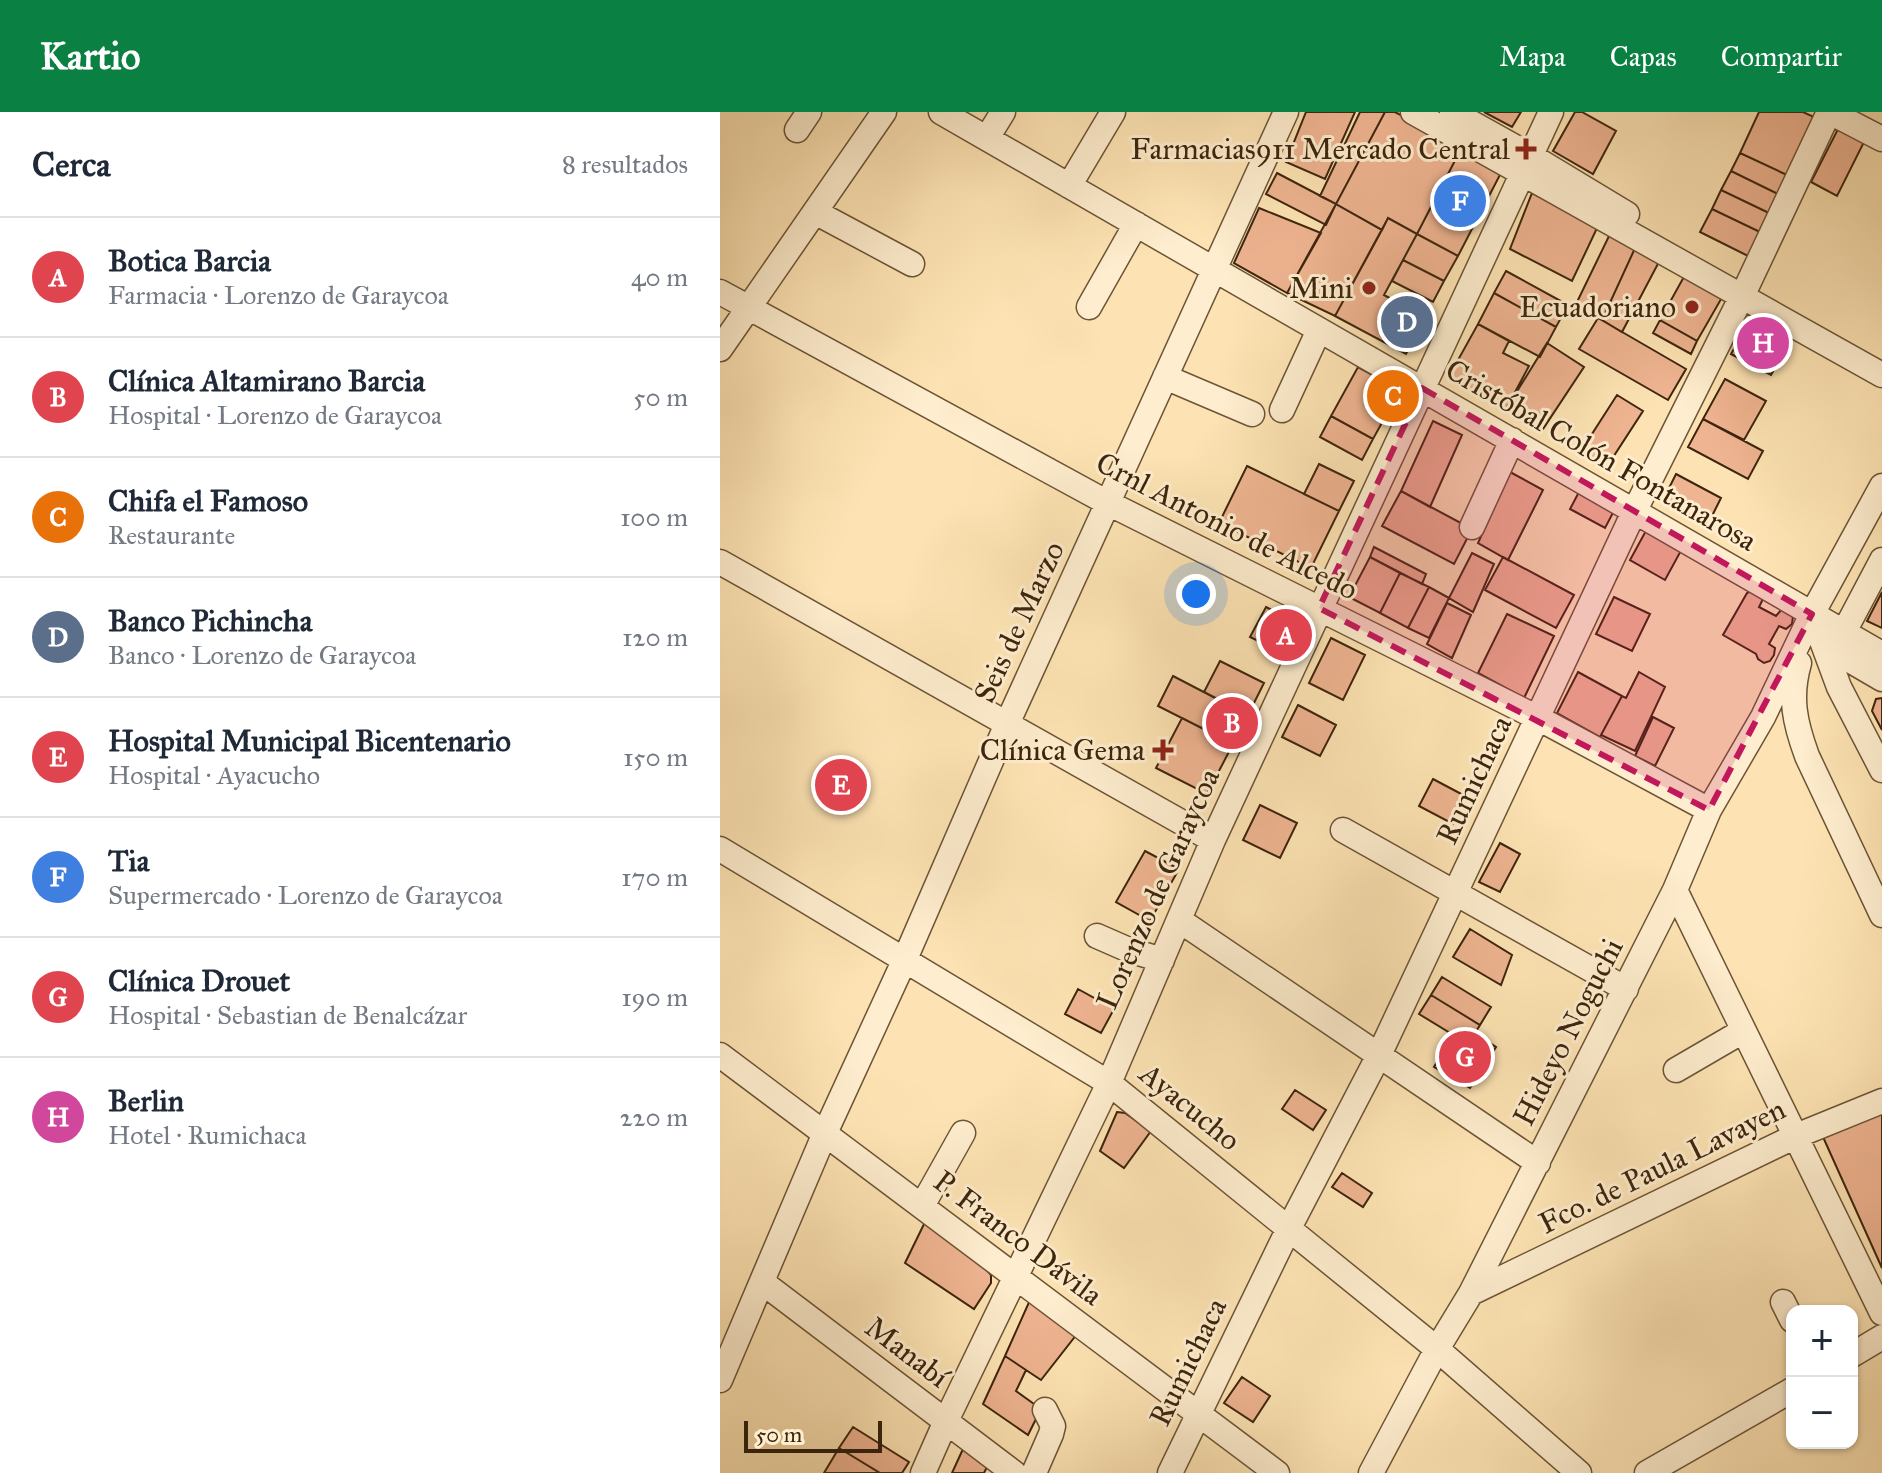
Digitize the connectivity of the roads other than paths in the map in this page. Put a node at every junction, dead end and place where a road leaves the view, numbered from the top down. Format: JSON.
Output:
{"nodes":[{"id":1,"x":884,"y":112,"type":"edge"},
{"id":2,"x":941,"y":112,"type":"edge"},
{"id":3,"x":1003,"y":112,"type":"edge"},
{"id":4,"x":1113,"y":112,"type":"edge"},
{"id":5,"x":1286,"y":112,"type":"edge"},
{"id":6,"x":1413,"y":112,"type":"edge"},
{"id":7,"x":1452,"y":112,"type":"edge"},
{"id":8,"x":1551,"y":112,"type":"edge"},
{"id":9,"x":1830,"y":112,"type":"edge"},
{"id":10,"x":987,"y":138,"type":"junction"},
{"id":11,"x":1882,"y":139,"type":"edge"},
{"id":12,"x":1526,"y":165,"type":"junction"},
{"id":13,"x":1069,"y":186,"type":"junction"},
{"id":14,"x":815,"y":212,"type":"junction"},
{"id":15,"x":1136,"y":224,"type":"junction"},
{"id":16,"x":912,"y":264,"type":"dead end"},
{"id":17,"x":1214,"y":269,"type":"junction"},
{"id":18,"x":1744,"y":291,"type":"junction"},
{"id":19,"x":720,"y":292,"type":"edge"},
{"id":20,"x":1089,"y":307,"type":"dead end"},
{"id":21,"x":748,"y":309,"type":"junction"},
{"id":22,"x":1319,"y":330,"type":"junction"},
{"id":23,"x":720,"y":349,"type":"edge"},
{"id":24,"x":1882,"y":362,"type":"edge"},
{"id":25,"x":1882,"y":375,"type":"edge"},
{"id":26,"x":1165,"y":377,"type":"junction"},
{"id":27,"x":1422,"y":388,"type":"junction"},
{"id":28,"x":1282,"y":410,"type":"dead end"},
{"id":29,"x":1252,"y":414,"type":"dead end"},
{"id":30,"x":1512,"y":440,"type":"junction"},
{"id":31,"x":1882,"y":486,"type":"edge"},
{"id":32,"x":1108,"y":503,"type":"junction"},
{"id":33,"x":1634,"y":512,"type":"junction"},
{"id":34,"x":1472,"y":527,"type":"dead end"},
{"id":35,"x":1882,"y":560,"type":"edge"},
{"id":36,"x":720,"y":562,"type":"edge"},
{"id":37,"x":1319,"y":608,"type":"junction"},
{"id":38,"x":1812,"y":614,"type":"junction"},
{"id":39,"x":1844,"y":632,"type":"junction"},
{"id":40,"x":1882,"y":654,"type":"edge"},
{"id":41,"x":1882,"y":679,"type":"edge"},
{"id":42,"x":1538,"y":718,"type":"junction"},
{"id":43,"x":1007,"y":724,"type":"junction"},
{"id":44,"x":1882,"y":770,"type":"edge"},
{"id":45,"x":1709,"y":810,"type":"junction"},
{"id":46,"x":1343,"y":830,"type":"dead end"},
{"id":47,"x":1213,"y":840,"type":"junction"},
{"id":48,"x":720,"y":849,"type":"edge"},
{"id":49,"x":1675,"y":890,"type":"junction"},
{"id":50,"x":1456,"y":893,"type":"junction"},
{"id":51,"x":1882,"y":915,"type":"edge"},
{"id":52,"x":1179,"y":920,"type":"junction"},
{"id":53,"x":1097,"y":936,"type":"dead end"},
{"id":54,"x":905,"y":959,"type":"junction"},
{"id":55,"x":1162,"y":960,"type":"junction"},
{"id":56,"x":1626,"y":989,"type":"junction"},
{"id":57,"x":1743,"y":1031,"type":"junction"},
{"id":58,"x":720,"y":1055,"type":"edge"},
{"id":59,"x":1379,"y":1055,"type":"junction"},
{"id":60,"x":1676,"y":1070,"type":"dead end"},
{"id":61,"x":1109,"y":1083,"type":"junction"},
{"id":62,"x":1882,"y":1101,"type":"edge"},
{"id":63,"x":825,"y":1133,"type":"junction"},
{"id":64,"x":963,"y":1133,"type":"dead end"},
{"id":65,"x":1796,"y":1136,"type":"junction"},
{"id":66,"x":1538,"y":1163,"type":"junction"},
{"id":67,"x":922,"y":1206,"type":"junction"},
{"id":68,"x":1289,"y":1228,"type":"junction"},
{"id":69,"x":1016,"y":1276,"type":"junction"},
{"id":70,"x":762,"y":1282,"type":"junction"},
{"id":71,"x":1471,"y":1293,"type":"junction"},
{"id":72,"x":1882,"y":1313,"type":"edge"},
{"id":73,"x":1882,"y":1337,"type":"edge"},
{"id":74,"x":1437,"y":1349,"type":"junction"},
{"id":75,"x":1858,"y":1351,"type":"edge"},
{"id":76,"x":720,"y":1380,"type":"edge"},
{"id":77,"x":1786,"y":1393,"type":"edge"},
{"id":78,"x":1045,"y":1410,"type":"dead end"},
{"id":79,"x":1198,"y":1414,"type":"junction"},
{"id":80,"x":946,"y":1421,"type":"junction"},
{"id":81,"x":923,"y":1473,"type":"edge"},
{"id":82,"x":1014,"y":1473,"type":"edge"},
{"id":83,"x":1034,"y":1473,"type":"edge"},
{"id":84,"x":1170,"y":1473,"type":"edge"},
{"id":85,"x":1277,"y":1473,"type":"edge"},
{"id":86,"x":1371,"y":1473,"type":"edge"},
{"id":87,"x":1579,"y":1473,"type":"edge"},
{"id":88,"x":1647,"y":1473,"type":"edge"}],
"edges":[{"from":1,"to":14,"type":"street"},
{"from":2,"to":10,"type":"street","name":"Cristóbal Colón Fontanarosa"},
{"from":3,"to":10,"type":"street"},
{"from":4,"to":13,"type":"street"},
{"from":5,"to":17,"type":"street","name":"Seis de Marzo"},
{"from":6,"to":12,"type":"street"},
{"from":7,"to":12,"type":"street"},
{"from":8,"to":12,"type":"street","name":"Lorenzo de Garaycoa"},
{"from":9,"to":11,"type":"street"},
{"from":9,"to":18,"type":"street","name":"Rumichaca"},
{"from":10,"to":13,"type":"street","name":"Cristóbal Colón Fontanarosa"},
{"from":12,"to":18,"type":"street"},
{"from":12,"to":27,"type":"street","name":"Lorenzo de Garaycoa"},
{"from":13,"to":15,"type":"street","name":"Cristóbal Colón Fontanarosa"},
{"from":14,"to":16,"type":"street"},
{"from":14,"to":21,"type":"street"},
{"from":15,"to":17,"type":"street","name":"Cristóbal Colón Fontanarosa"},
{"from":15,"to":20,"type":"street"},
{"from":17,"to":22,"type":"street","name":"Cristóbal Colón Fontanarosa"},
{"from":17,"to":26,"type":"street","name":"Seis de Marzo"},
{"from":18,"to":24,"type":"street"},
{"from":18,"to":25,"type":"street"},
{"from":18,"to":33,"type":"street","name":"Rumichaca"},
{"from":19,"to":21,"type":"street","name":"Crnl Antonio de Alcedo"},
{"from":21,"to":23,"type":"street"},
{"from":21,"to":32,"type":"street","name":"Crnl Antonio de Alcedo"},
{"from":22,"to":27,"type":"street","name":"Cristóbal Colón Fontanarosa"},
{"from":22,"to":28,"type":"street"},
{"from":26,"to":29,"type":"street"},
{"from":26,"to":32,"type":"street","name":"Seis de Marzo"},
{"from":27,"to":30,"type":"street","name":"Cristóbal Colón Fontanarosa"},
{"from":27,"to":37,"type":"street","name":"Lorenzo de Garaycoa"},
{"from":30,"to":33,"type":"street","name":"Cristóbal Colón Fontanarosa"},
{"from":30,"to":34,"type":"street"},
{"from":31,"to":38,"type":"street"},
{"from":32,"to":37,"type":"street","name":"Crnl Antonio de Alcedo"},
{"from":32,"to":43,"type":"street","name":"Seis de Marzo"},
{"from":33,"to":38,"type":"street","name":"Cristóbal Colón Fontanarosa"},
{"from":33,"to":42,"type":"street","name":"Rumichaca"},
{"from":35,"to":39,"type":"street"},
{"from":36,"to":43,"type":"street"},
{"from":37,"to":42,"type":"street","name":"Crnl Antonio de Alcedo"},
{"from":37,"to":47,"type":"street","name":"Lorenzo de Garaycoa"},
{"from":38,"to":39,"type":"street","name":"Cristóbal Colón Fontanarosa"},
{"from":38,"to":41,"type":"street","name":"Cristóbal Colón Fontanarosa"},
{"from":38,"to":44,"type":"street"},
{"from":38,"to":45,"type":"street","name":"Hideyo Noguchi"},
{"from":38,"to":51,"type":"street"},
{"from":39,"to":40,"type":"street","name":"Cristóbal Colón Fontanarosa"},
{"from":42,"to":45,"type":"street","name":"Crnl Antonio de Alcedo"},
{"from":42,"to":50,"type":"street","name":"Rumichaca"},
{"from":43,"to":47,"type":"street"},
{"from":43,"to":54,"type":"street","name":"Seis de Marzo"},
{"from":45,"to":49,"type":"street","name":"Hideyo Noguchi"},
{"from":46,"to":50,"type":"street"},
{"from":47,"to":52,"type":"street","name":"Lorenzo de Garaycoa"},
{"from":48,"to":54,"type":"street","name":"Ayacucho"},
{"from":49,"to":56,"type":"street","name":"Hideyo Noguchi"},
{"from":49,"to":57,"type":"street"},
{"from":50,"to":56,"type":"street"},
{"from":50,"to":59,"type":"street","name":"Rumichaca"},
{"from":52,"to":55,"type":"street","name":"Lorenzo de Garaycoa"},
{"from":52,"to":59,"type":"street"},
{"from":53,"to":55,"type":"street"},
{"from":54,"to":61,"type":"street","name":"Ayacucho"},
{"from":54,"to":63,"type":"street","name":"Seis de Marzo"},
{"from":55,"to":61,"type":"street","name":"Lorenzo de Garaycoa"},
{"from":56,"to":66,"type":"street","name":"Hideyo Noguchi"},
{"from":57,"to":60,"type":"street"},
{"from":57,"to":65,"type":"street"},
{"from":58,"to":63,"type":"street","name":"P. Franco Dávila"},
{"from":59,"to":66,"type":"street"},
{"from":59,"to":68,"type":"street","name":"Rumichaca"},
{"from":61,"to":68,"type":"street","name":"Ayacucho"},
{"from":61,"to":69,"type":"street","name":"Lorenzo de Garaycoa"},
{"from":62,"to":65,"type":"street","name":"Fco. de Paula Lavayen"},
{"from":63,"to":67,"type":"street","name":"P. Franco Dávila"},
{"from":63,"to":70,"type":"street","name":"Seis de Marzo"},
{"from":64,"to":67,"type":"street"},
{"from":65,"to":71,"type":"street","name":"Fco. de Paula Lavayen"},
{"from":65,"to":72,"type":"street"},
{"from":66,"to":71,"type":"street","name":"Hideyo Noguchi"},
{"from":67,"to":69,"type":"street","name":"P. Franco Dávila"},
{"from":68,"to":74,"type":"street","name":"Ayacucho"},
{"from":68,"to":79,"type":"street","name":"Rumichaca"},
{"from":69,"to":79,"type":"street","name":"P. Franco Dávila"},
{"from":69,"to":80,"type":"street","name":"Lorenzo de Garaycoa"},
{"from":70,"to":76,"type":"street","name":"Seis de Marzo"},
{"from":70,"to":80,"type":"street","name":"Manabí"},
{"from":71,"to":74,"type":"street","name":"Hideyo Noguchi"},
{"from":73,"to":75,"type":"street"},
{"from":74,"to":86,"type":"street","name":"Hideyo Noguchi"},
{"from":74,"to":87,"type":"street","name":"Ayacucho"},
{"from":77,"to":88,"type":"street"},
{"from":78,"to":83,"type":"street"},
{"from":79,"to":84,"type":"street","name":"Rumichaca"},
{"from":79,"to":85,"type":"street","name":"P. Franco Dávila"},
{"from":80,"to":81,"type":"street","name":"Lorenzo de Garaycoa"},
{"from":80,"to":82,"type":"street","name":"Manabí"}]}
